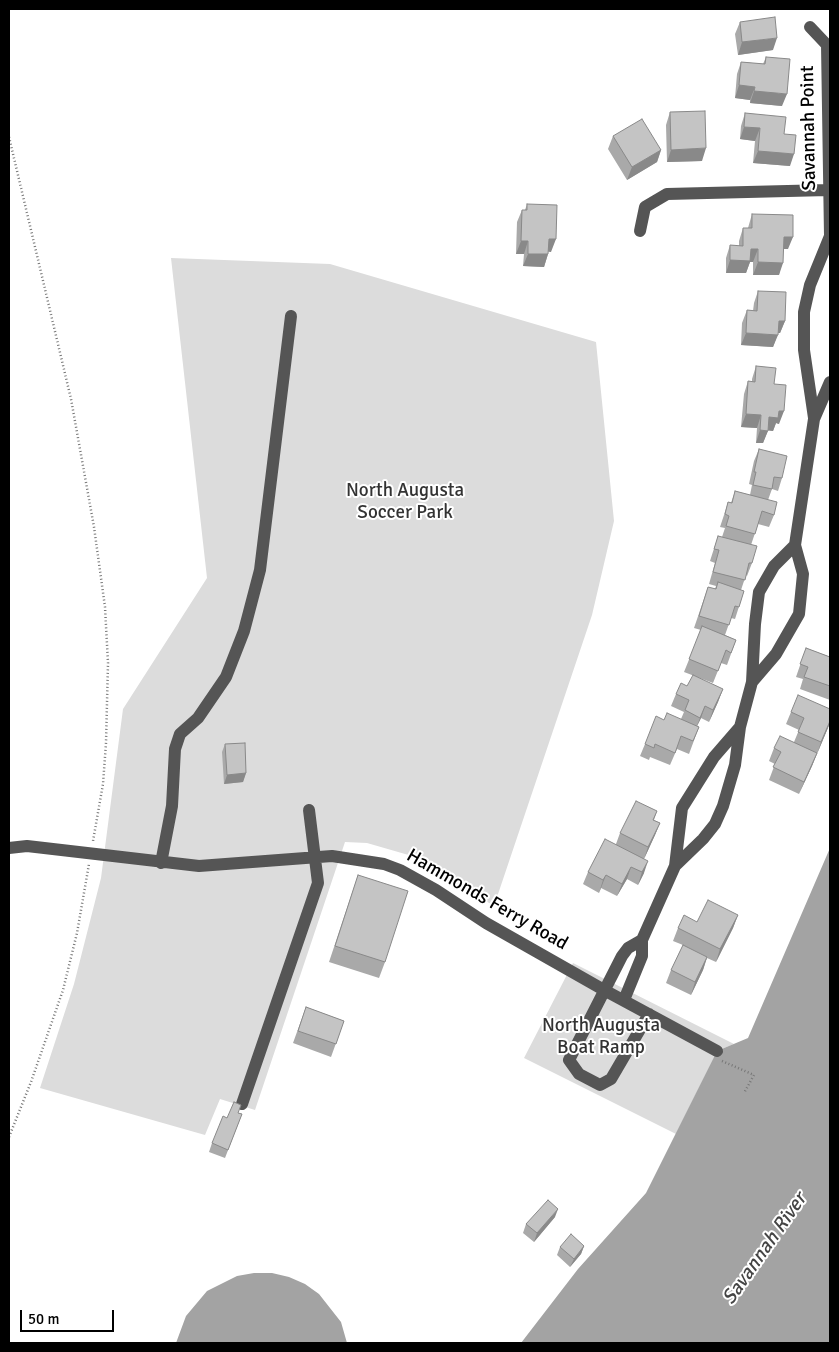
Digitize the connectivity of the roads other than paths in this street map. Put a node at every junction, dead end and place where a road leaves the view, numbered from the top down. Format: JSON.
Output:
{"nodes":[{"id":1,"x":810,"y":27,"type":"dead end"},
{"id":2,"x":828,"y":190,"type":"junction"},
{"id":3,"x":640,"y":232,"type":"dead end"},
{"id":4,"x":830,"y":236,"type":"edge"},
{"id":5,"x":291,"y":316,"type":"dead end"},
{"id":6,"x":830,"y":382,"type":"edge"},
{"id":7,"x":814,"y":419,"type":"junction"},
{"id":8,"x":795,"y":545,"type":"junction"},
{"id":9,"x":752,"y":682,"type":"junction"},
{"id":10,"x":740,"y":727,"type":"junction"},
{"id":11,"x":309,"y":810,"type":"dead end"},
{"id":12,"x":9,"y":848,"type":"edge"},
{"id":13,"x":314,"y":857,"type":"junction"},
{"id":14,"x":161,"y":863,"type":"junction"},
{"id":15,"x":675,"y":866,"type":"junction"},
{"id":16,"x":642,"y":940,"type":"junction"},
{"id":17,"x":604,"y":990,"type":"junction"},
{"id":18,"x":624,"y":1000,"type":"junction"},
{"id":19,"x":649,"y":1014,"type":"junction"},
{"id":20,"x":714,"y":1049,"type":"road end"},
{"id":21,"x":242,"y":1104,"type":"edge"}],
"edges":[{"from":1,"to":2,"type":"street","name":"Savannah Point"},
{"from":2,"to":3,"type":"street"},
{"from":2,"to":4,"type":"street","name":"Savannah Point"},
{"from":4,"to":7,"type":"street","name":"Savannah Point"},
{"from":5,"to":14,"type":"street"},
{"from":6,"to":7,"type":"street","name":"Savannah Point"},
{"from":7,"to":8,"type":"street","name":"Savannah Point"},
{"from":8,"to":9,"type":"street","name":"Savannah Point"},
{"from":8,"to":9,"type":"street","name":"Savannah Point"},
{"from":9,"to":10,"type":"street","name":"Savannah Point"},
{"from":10,"to":15,"type":"street","name":"Savannah Point"},
{"from":10,"to":15,"type":"street","name":"Savannah Point"},
{"from":11,"to":13,"type":"street"},
{"from":12,"to":14,"type":"street","name":"Hammonds Ferry Road"},
{"from":13,"to":14,"type":"street","name":"Hammonds Ferry Road"},
{"from":13,"to":17,"type":"street","name":"Hammonds Ferry Road"},
{"from":13,"to":21,"type":"street"},
{"from":15,"to":16,"type":"street","name":"Savannah Point"},
{"from":16,"to":17,"type":"street","name":"Savannah Point"},
{"from":16,"to":18,"type":"street","name":"Savannah Point"},
{"from":17,"to":18,"type":"street","name":"Hammonds Ferry Road"},
{"from":17,"to":19,"type":"street","name":"Savannah Point"},
{"from":18,"to":19,"type":"street","name":"Hammonds Ferry Road"},
{"from":19,"to":20,"type":"street","name":"Hammonds Ferry Road"}]}
